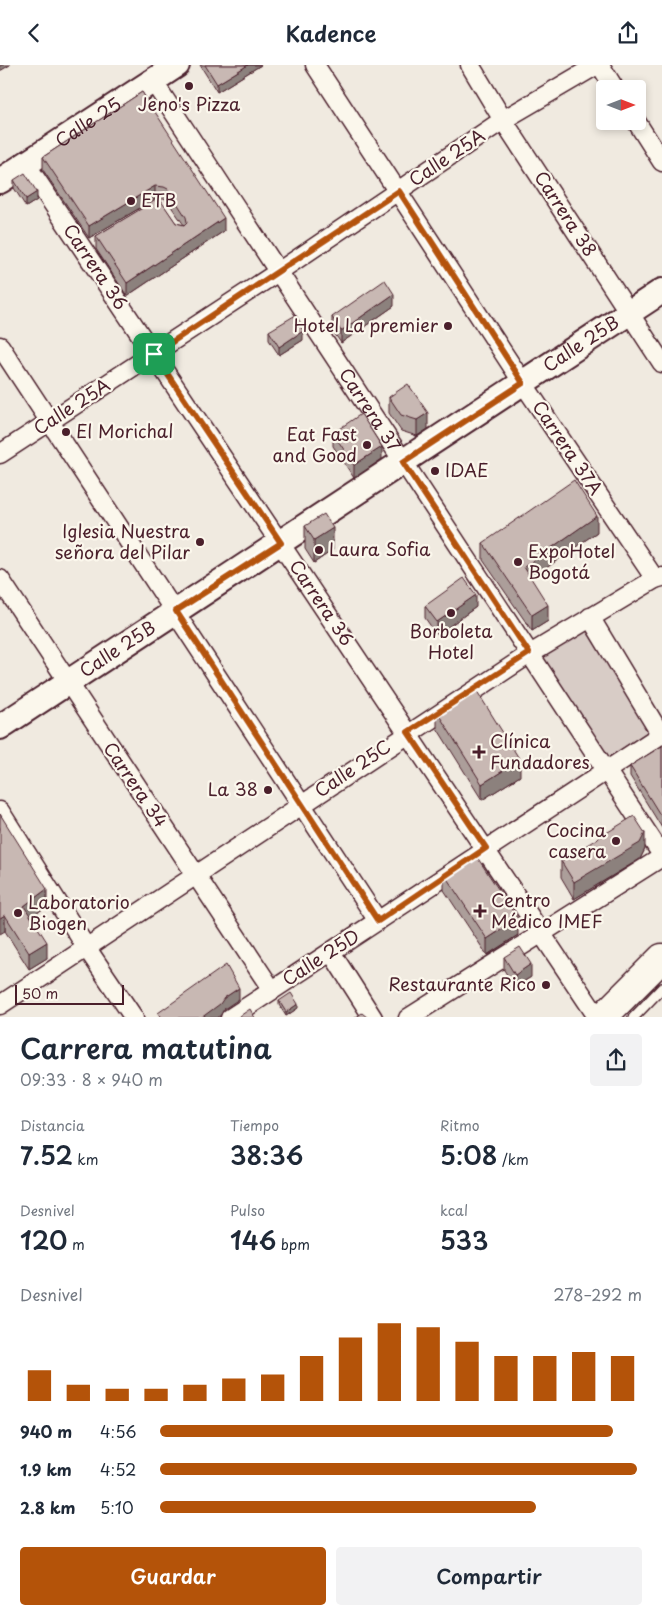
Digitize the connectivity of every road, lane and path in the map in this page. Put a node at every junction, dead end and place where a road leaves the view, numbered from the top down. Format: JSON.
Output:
{"nodes":[{"id":1,"x":177,"y":65,"type":"edge"},
{"id":2,"x":315,"y":65,"type":"edge"},
{"id":3,"x":470,"y":65,"type":"edge"},
{"id":4,"x":598,"y":65,"type":"edge"},
{"id":5,"x":148,"y":73,"type":"edge"},
{"id":6,"x":609,"y":80,"type":"edge"},
{"id":7,"x":503,"y":119,"type":"junction"},
{"id":8,"x":642,"y":130,"type":"edge"},
{"id":9,"x":662,"y":162,"type":"edge"},
{"id":10,"x":26,"y":164,"type":"junction"},
{"id":11,"x":0,"y":181,"type":"edge"},
{"id":12,"x":399,"y":191,"type":"junction"},
{"id":13,"x":278,"y":272,"type":"junction"},
{"id":14,"x":662,"y":291,"type":"edge"},
{"id":15,"x":629,"y":313,"type":"junction"},
{"id":16,"x":0,"y":346,"type":"edge"},
{"id":17,"x":154,"y":354,"type":"junction"},
{"id":18,"x":662,"y":363,"type":"edge"},
{"id":19,"x":523,"y":383,"type":"junction"},
{"id":20,"x":50,"y":421,"type":"junction"},
{"id":21,"x":0,"y":454,"type":"edge"},
{"id":22,"x":403,"y":462,"type":"junction"},
{"id":23,"x":281,"y":543,"type":"junction"},
{"id":24,"x":658,"y":578,"type":"edge"},
{"id":25,"x":0,"y":579,"type":"edge"},
{"id":26,"x":176,"y":611,"type":"junction"},
{"id":27,"x":590,"y":617,"type":"junction"},
{"id":28,"x":529,"y":653,"type":"junction"},
{"id":29,"x":68,"y":683,"type":"junction"},
{"id":30,"x":0,"y":727,"type":"edge"},
{"id":31,"x":408,"y":732,"type":"junction"},
{"id":32,"x":661,"y":734,"type":"edge"},
{"id":33,"x":607,"y":772,"type":"junction"},
{"id":34,"x":302,"y":804,"type":"junction"},
{"id":35,"x":0,"y":811,"type":"edge"},
{"id":36,"x":486,"y":848,"type":"junction"},
{"id":37,"x":662,"y":856,"type":"edge"},
{"id":38,"x":195,"y":875,"type":"junction"},
{"id":39,"x":378,"y":921,"type":"junction"},
{"id":40,"x":542,"y":932,"type":"junction"},
{"id":41,"x":86,"y":947,"type":"junction"},
{"id":42,"x":331,"y":952,"type":"junction"},
{"id":43,"x":662,"y":958,"type":"edge"},
{"id":44,"x":662,"y":988,"type":"edge"},
{"id":45,"x":272,"y":990,"type":"junction"},
{"id":46,"x":0,"y":1005,"type":"edge"},
{"id":47,"x":134,"y":1017,"type":"edge"},
{"id":48,"x":230,"y":1017,"type":"edge"},
{"id":49,"x":373,"y":1017,"type":"edge"},
{"id":50,"x":408,"y":1017,"type":"edge"},
{"id":51,"x":600,"y":1017,"type":"edge"},
{"id":52,"x":632,"y":1017,"type":"edge"}],
"edges":[{"from":1,"to":5,"type":"street","name":"Calle 25"},
{"from":2,"to":12,"type":"street","name":"Carrera 37A"},
{"from":3,"to":7,"type":"street","name":"Carrera 38"},
{"from":4,"to":6,"type":"street"},
{"from":4,"to":7,"type":"street","name":"Calle 25A"},
{"from":5,"to":10,"type":"street","name":"Calle 25"},
{"from":5,"to":13,"type":"street","name":"Carrera 37"},
{"from":7,"to":12,"type":"street","name":"Calle 25A"},
{"from":7,"to":15,"type":"street","name":"Carrera 38"},
{"from":8,"to":9,"type":"street"},
{"from":10,"to":11,"type":"street","name":"Calle 25"},
{"from":10,"to":17,"type":"street","name":"Carrera 36"},
{"from":12,"to":13,"type":"street","name":"Calle 25A"},
{"from":12,"to":19,"type":"street","name":"Carrera 37A"},
{"from":13,"to":17,"type":"street","name":"Calle 25A"},
{"from":13,"to":22,"type":"street","name":"Carrera 37"},
{"from":14,"to":15,"type":"street","name":"Calle 25B"},
{"from":15,"to":18,"type":"street","name":"Carrera 38"},
{"from":15,"to":19,"type":"street","name":"Calle 25B"},
{"from":16,"to":20,"type":"street"},
{"from":17,"to":20,"type":"street","name":"Calle 25A"},
{"from":17,"to":23,"type":"street","name":"Carrera 36"},
{"from":19,"to":22,"type":"street","name":"Calle 25B"},
{"from":19,"to":24,"type":"street","name":"Carrera 37A"},
{"from":20,"to":21,"type":"street","name":"Calle 25A"},
{"from":20,"to":26,"type":"street"},
{"from":22,"to":23,"type":"street","name":"Calle 25B"},
{"from":22,"to":28,"type":"street","name":"Carrera 37"},
{"from":23,"to":26,"type":"street","name":"Calle 25B"},
{"from":23,"to":31,"type":"street","name":"Carrera 36"},
{"from":24,"to":27,"type":"street","name":"Calle 25C"},
{"from":25,"to":29,"type":"street","name":"Carrera 34"},
{"from":26,"to":29,"type":"street","name":"Calle 25B"},
{"from":26,"to":34,"type":"street"},
{"from":27,"to":28,"type":"street","name":"Calle 25C"},
{"from":27,"to":32,"type":"street"},
{"from":28,"to":31,"type":"street","name":"Calle 25C"},
{"from":28,"to":33,"type":"street","name":"Carrera 37"},
{"from":29,"to":30,"type":"street","name":"Calle 25B"},
{"from":29,"to":38,"type":"street","name":"Carrera 34"},
{"from":31,"to":34,"type":"street","name":"Calle 25C"},
{"from":31,"to":36,"type":"street","name":"Carrera 36"},
{"from":32,"to":33,"type":"street","name":"Calle 25D"},
{"from":33,"to":36,"type":"street","name":"Calle 25D"},
{"from":33,"to":37,"type":"street","name":"Carrera 37"},
{"from":34,"to":38,"type":"street","name":"Calle 25C"},
{"from":34,"to":39,"type":"street"},
{"from":35,"to":41,"type":"street"},
{"from":36,"to":39,"type":"street","name":"Calle 25D"},
{"from":36,"to":40,"type":"street","name":"Carrera 36"},
{"from":37,"to":40,"type":"street"},
{"from":38,"to":41,"type":"street","name":"Calle 25C"},
{"from":38,"to":45,"type":"street","name":"Carrera 34"},
{"from":39,"to":42,"type":"street","name":"Calle 25D"},
{"from":40,"to":50,"type":"street"},
{"from":40,"to":51,"type":"street","name":"Carrera 36"},
{"from":41,"to":46,"type":"street","name":"Calle 25C"},
{"from":41,"to":47,"type":"street"},
{"from":42,"to":45,"type":"street","name":"Calle 25D"},
{"from":42,"to":49,"type":"street"},
{"from":43,"to":51,"type":"main road"},
{"from":44,"to":52,"type":"lane"},
{"from":45,"to":48,"type":"street","name":"Calle 25D"}]}
